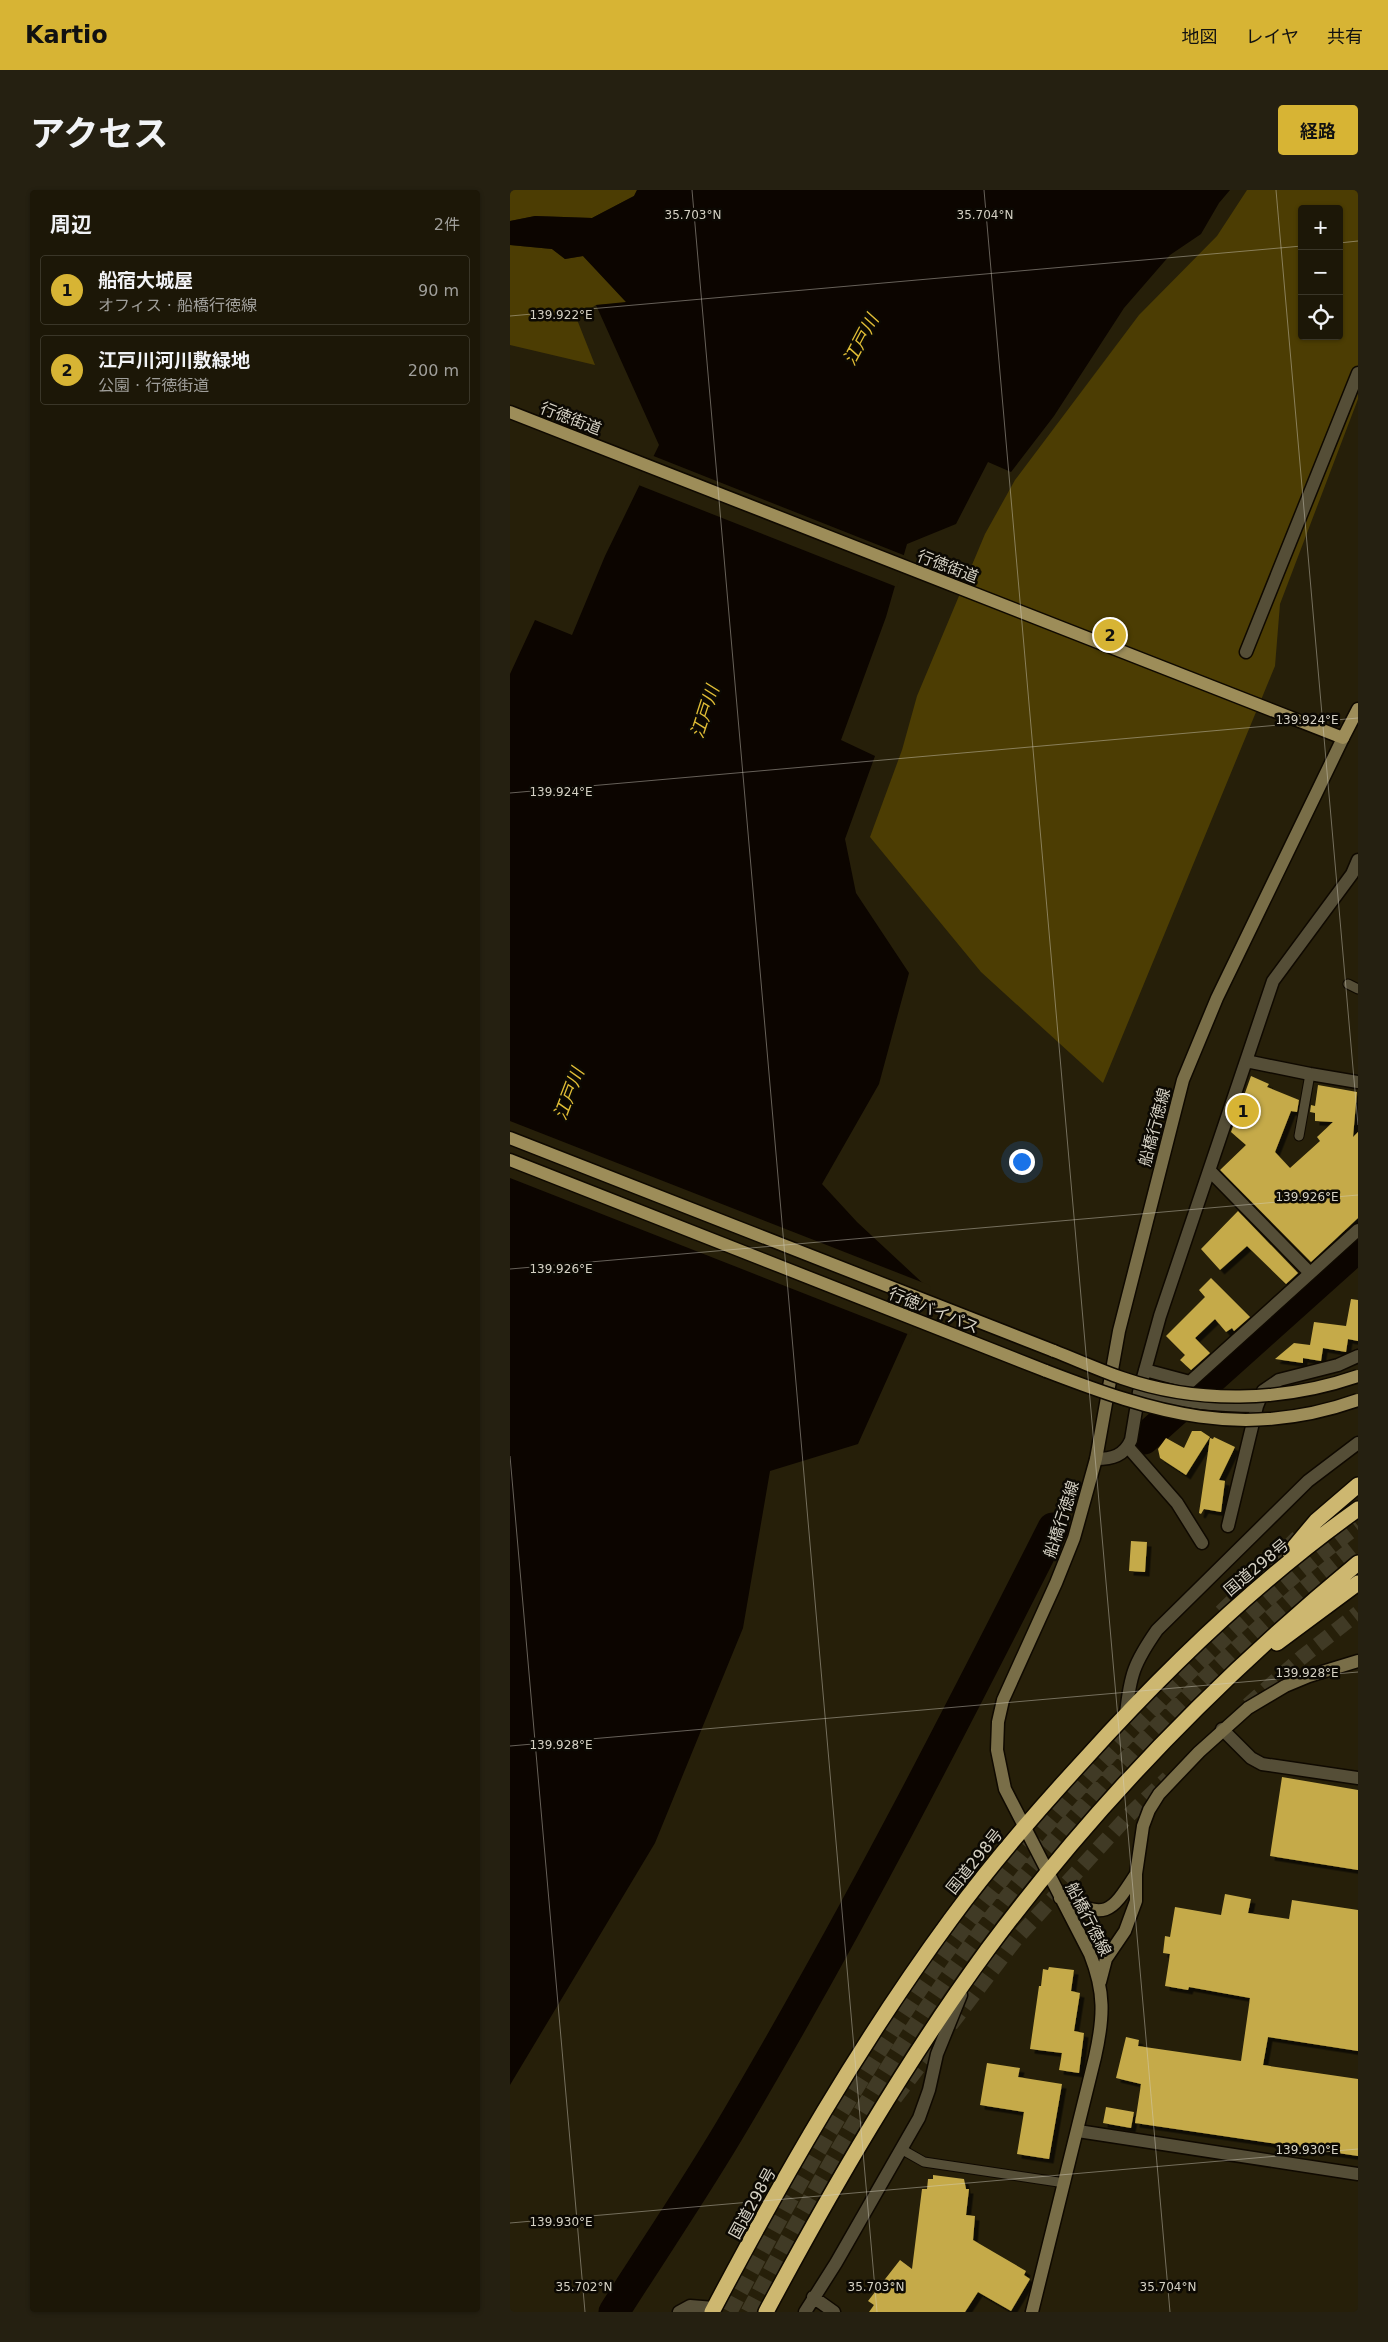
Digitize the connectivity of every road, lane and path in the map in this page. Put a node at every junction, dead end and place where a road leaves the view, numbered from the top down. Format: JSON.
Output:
{"nodes":[{"id":1,"x":1358,"y":373,"type":"edge"},
{"id":2,"x":510,"y":412,"type":"edge"},
{"id":3,"x":1246,"y":652,"type":"dead end"},
{"id":4,"x":1358,"y":709,"type":"edge"},
{"id":5,"x":1343,"y":738,"type":"junction"},
{"id":6,"x":1358,"y":860,"type":"edge"},
{"id":7,"x":1348,"y":984,"type":"dead end"},
{"id":8,"x":1358,"y":989,"type":"edge"},
{"id":9,"x":1246,"y":1060,"type":"junction"},
{"id":10,"x":1310,"y":1074,"type":"junction"},
{"id":11,"x":1358,"y":1082,"type":"edge"},
{"id":12,"x":1299,"y":1136,"type":"dead end"},
{"id":13,"x":510,"y":1138,"type":"edge"},
{"id":14,"x":510,"y":1160,"type":"edge"},
{"id":15,"x":1210,"y":1171,"type":"junction"},
{"id":16,"x":1358,"y":1230,"type":"edge"},
{"id":17,"x":1310,"y":1274,"type":"junction"},
{"id":18,"x":1358,"y":1356,"type":"edge"},
{"id":19,"x":1145,"y":1370,"type":"junction"},
{"id":20,"x":1358,"y":1376,"type":"edge"},
{"id":21,"x":1139,"y":1392,"type":"junction"},
{"id":22,"x":1358,"y":1400,"type":"edge"},
{"id":23,"x":1257,"y":1406,"type":"junction"},
{"id":24,"x":1358,"y":1443,"type":"edge"},
{"id":25,"x":1128,"y":1446,"type":"junction"},
{"id":26,"x":1096,"y":1459,"type":"junction"},
{"id":27,"x":1358,"y":1485,"type":"edge"},
{"id":28,"x":1358,"y":1509,"type":"edge"},
{"id":29,"x":1228,"y":1526,"type":"dead end"},
{"id":30,"x":1202,"y":1543,"type":"dead end"},
{"id":31,"x":1358,"y":1563,"type":"edge"},
{"id":32,"x":1358,"y":1583,"type":"edge"},
{"id":33,"x":1255,"y":1589,"type":"junction"},
{"id":34,"x":1358,"y":1661,"type":"edge"},
{"id":35,"x":1229,"y":1678,"type":"junction"},
{"id":36,"x":1126,"y":1714,"type":"junction"},
{"id":37,"x":1222,"y":1729,"type":"junction"},
{"id":38,"x":1358,"y":1778,"type":"edge"},
{"id":39,"x":1023,"y":1828,"type":"junction"},
{"id":40,"x":1048,"y":1874,"type":"junction"},
{"id":41,"x":1136,"y":1874,"type":"junction"},
{"id":42,"x":1060,"y":1898,"type":"junction"},
{"id":43,"x":967,"y":1979,"type":"junction"},
{"id":44,"x":1100,"y":1982,"type":"junction"},
{"id":45,"x":1078,"y":2131,"type":"junction"},
{"id":46,"x":901,"y":2150,"type":"junction"},
{"id":47,"x":1358,"y":2174,"type":"edge"},
{"id":48,"x":1065,"y":2183,"type":"junction"},
{"id":49,"x":813,"y":2297,"type":"junction"},
{"id":50,"x":713,"y":2310,"type":"edge"},
{"id":51,"x":679,"y":2312,"type":"edge"},
{"id":52,"x":766,"y":2312,"type":"edge"},
{"id":53,"x":805,"y":2312,"type":"edge"},
{"id":54,"x":834,"y":2312,"type":"edge"},
{"id":55,"x":1032,"y":2312,"type":"edge"}],
"edges":[{"from":1,"to":3,"type":"street"},
{"from":2,"to":5,"type":"main road","name":"行徳街道"},
{"from":4,"to":5,"type":"main road"},
{"from":5,"to":26,"type":"main road","name":"船橋行徳線"},
{"from":6,"to":9,"type":"street"},
{"from":7,"to":8,"type":"lane"},
{"from":9,"to":10,"type":"street"},
{"from":9,"to":15,"type":"street"},
{"from":10,"to":11,"type":"street"},
{"from":10,"to":12,"type":"lane"},
{"from":13,"to":20,"type":"main road","name":"行徳バイパス","bridge":true},
{"from":14,"to":22,"type":"main road","name":"行徳バイパス","bridge":true},
{"from":15,"to":17,"type":"street"},
{"from":15,"to":19,"type":"street"},
{"from":16,"to":17,"type":"street"},
{"from":17,"to":19,"type":"street"},
{"from":18,"to":23,"type":"street"},
{"from":19,"to":21,"type":"street"},
{"from":21,"to":23,"type":"street"},
{"from":21,"to":25,"type":"street"},
{"from":23,"to":29,"type":"street"},
{"from":24,"to":36,"type":"street"},
{"from":25,"to":26,"type":"street"},
{"from":25,"to":30,"type":"street"},
{"from":26,"to":39,"type":"main road","name":"船橋行徳線"},
{"from":27,"to":33,"type":"highway"},
{"from":28,"to":33,"type":"highway","name":"国道298号"},
{"from":31,"to":35,"type":"highway"},
{"from":32,"to":35,"type":"highway"},
{"from":33,"to":36,"type":"highway","name":"国道298号"},
{"from":34,"to":37,"type":"main road"},
{"from":35,"to":40,"type":"highway"},
{"from":36,"to":39,"type":"highway","name":"国道298号"},
{"from":37,"to":38,"type":"street"},
{"from":37,"to":41,"type":"main road"},
{"from":39,"to":40,"type":"main road","name":"船橋行徳線"},
{"from":39,"to":50,"type":"highway","name":"国道298号"},
{"from":40,"to":42,"type":"main road","name":"船橋行徳線"},
{"from":40,"to":43,"type":"highway"},
{"from":41,"to":42,"type":"main road"},
{"from":41,"to":44,"type":"main road"},
{"from":42,"to":44,"type":"main road","name":"船橋行徳線"},
{"from":43,"to":46,"type":"street"},
{"from":43,"to":52,"type":"highway"},
{"from":44,"to":45,"type":"main road","name":"船橋行徳線"},
{"from":45,"to":47,"type":"street"},
{"from":45,"to":48,"type":"main road","name":"船橋行徳線"},
{"from":46,"to":48,"type":"lane"},
{"from":46,"to":49,"type":"street"},
{"from":48,"to":55,"type":"main road","name":"船橋行徳線"},
{"from":49,"to":53,"type":"street"},
{"from":49,"to":54,"type":"street"},
{"from":50,"to":51,"type":"street"}]}
